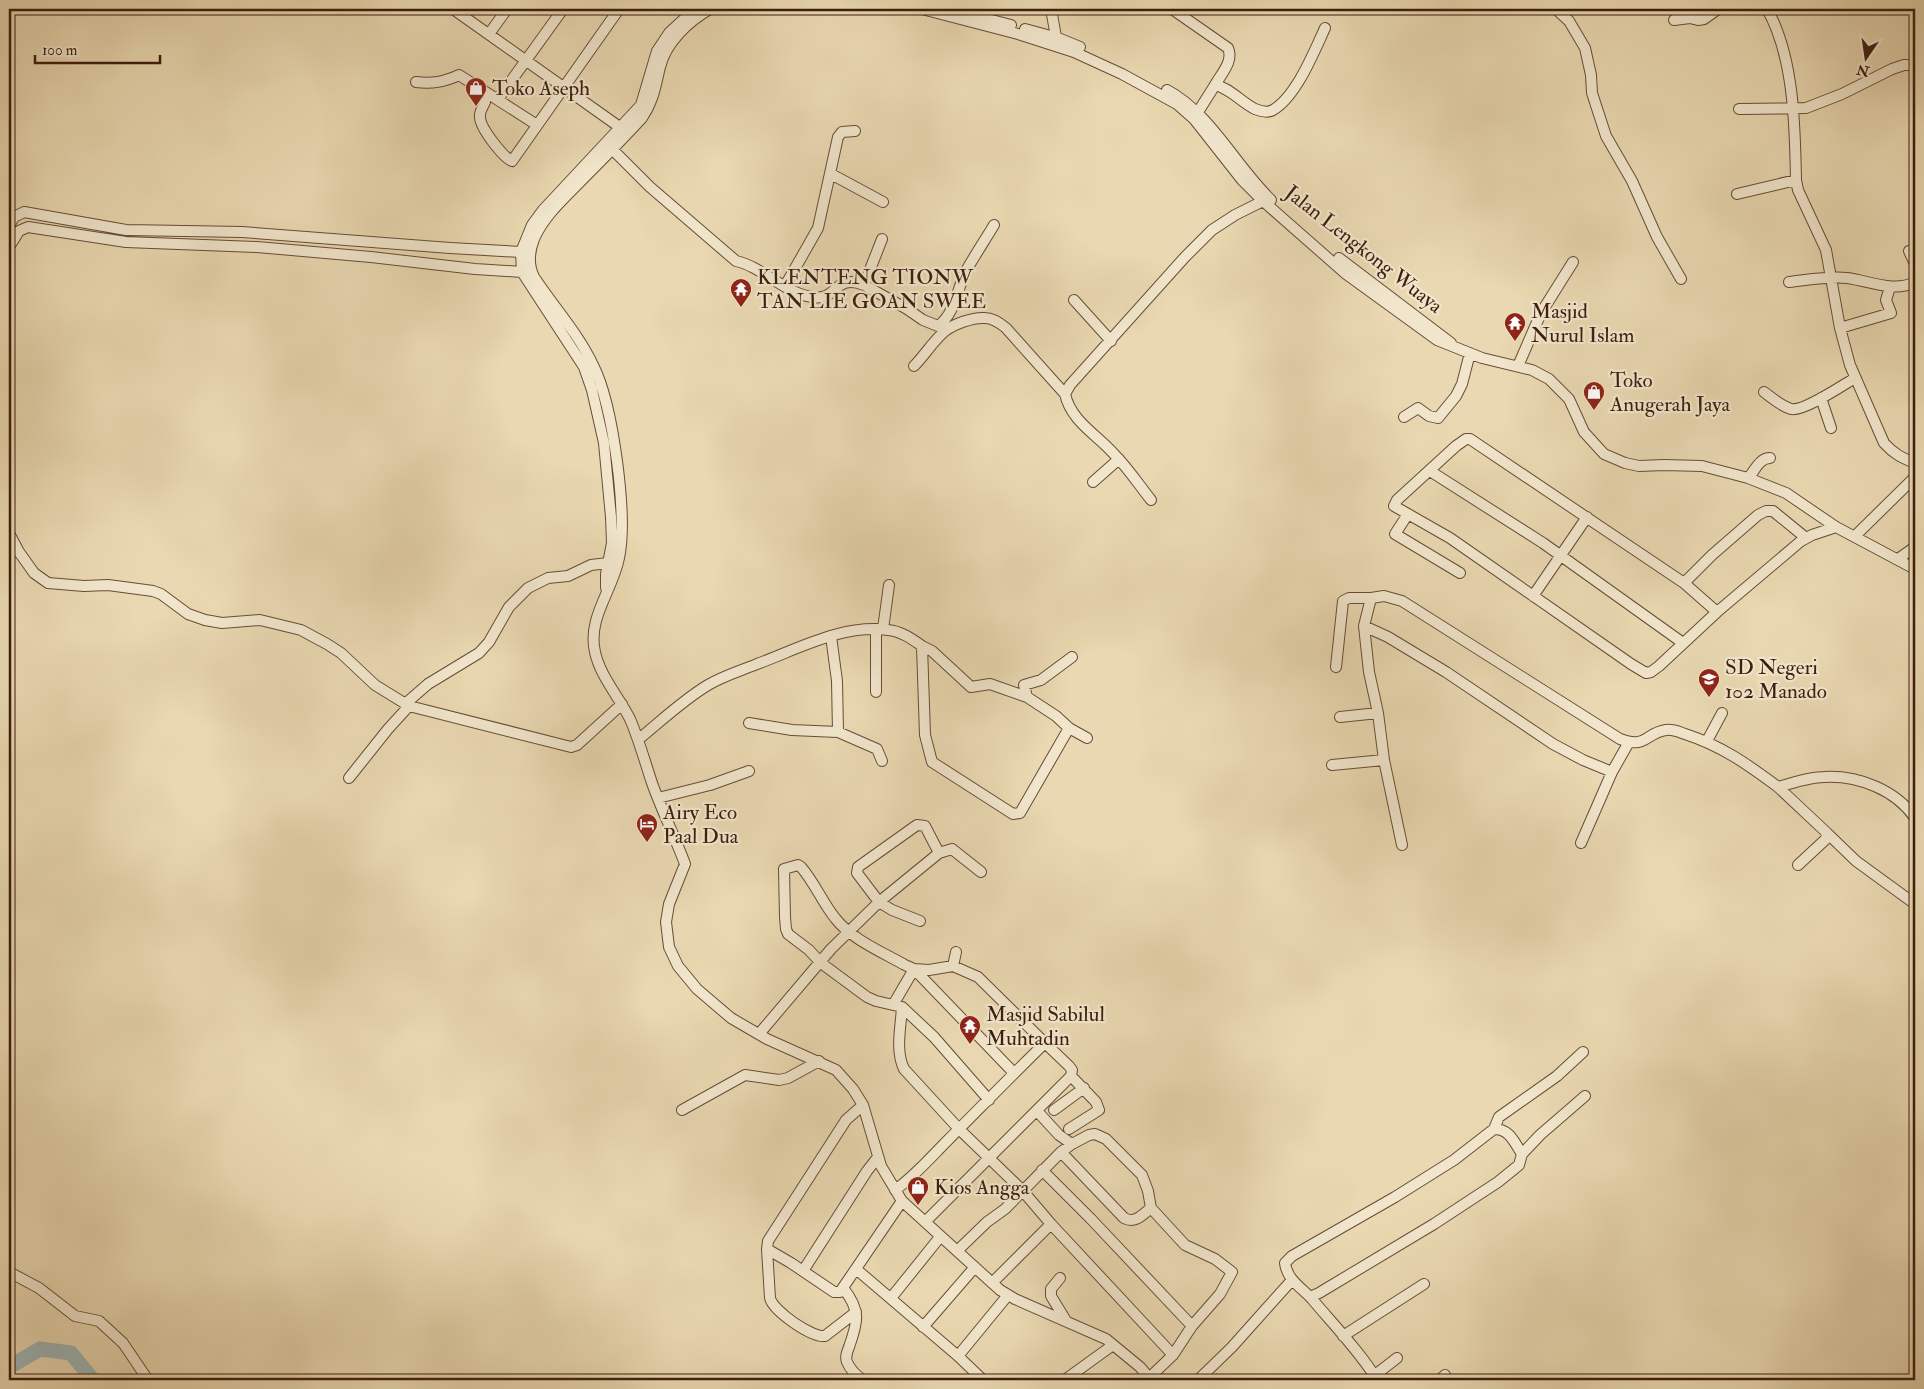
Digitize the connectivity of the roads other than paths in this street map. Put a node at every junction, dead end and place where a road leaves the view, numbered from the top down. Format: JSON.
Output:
{"nodes":[{"id":1,"x":453,"y":9,"type":"edge"},
{"id":2,"x":507,"y":9,"type":"edge"},
{"id":3,"x":563,"y":9,"type":"edge"},
{"id":4,"x":619,"y":9,"type":"edge"},
{"id":5,"x":922,"y":9,"type":"edge"},
{"id":6,"x":949,"y":9,"type":"edge"},
{"id":7,"x":1051,"y":9,"type":"edge"},
{"id":8,"x":1172,"y":9,"type":"edge"},
{"id":9,"x":1556,"y":9,"type":"edge"},
{"id":10,"x":1718,"y":9,"type":"edge"},
{"id":11,"x":1768,"y":9,"type":"edge"},
{"id":12,"x":702,"y":10,"type":"edge"},
{"id":13,"x":1674,"y":20,"type":"dead end"},
{"id":14,"x":1325,"y":28,"type":"dead end"},
{"id":15,"x":489,"y":34,"type":"junction"},
{"id":16,"x":1057,"y":42,"type":"junction"},
{"id":17,"x":525,"y":60,"type":"junction"},
{"id":18,"x":1915,"y":68,"type":"edge"},
{"id":19,"x":416,"y":82,"type":"dead end"},
{"id":20,"x":1215,"y":85,"type":"junction"},
{"id":21,"x":564,"y":88,"type":"junction"},
{"id":22,"x":498,"y":99,"type":"junction"},
{"id":23,"x":485,"y":102,"type":"dead end"},
{"id":24,"x":1739,"y":109,"type":"dead end"},
{"id":25,"x":1794,"y":109,"type":"junction"},
{"id":26,"x":1198,"y":112,"type":"junction"},
{"id":27,"x":537,"y":125,"type":"junction"},
{"id":28,"x":621,"y":128,"type":"junction"},
{"id":29,"x":855,"y":130,"type":"dead end"},
{"id":30,"x":612,"y":149,"type":"junction"},
{"id":31,"x":831,"y":174,"type":"junction"},
{"id":32,"x":1796,"y":180,"type":"junction"},
{"id":33,"x":1737,"y":194,"type":"dead end"},
{"id":34,"x":1263,"y":201,"type":"junction"},
{"id":35,"x":883,"y":202,"type":"dead end"},
{"id":36,"x":994,"y":225,"type":"dead end"},
{"id":37,"x":9,"y":226,"type":"edge"},
{"id":38,"x":126,"y":230,"type":"junction"},
{"id":39,"x":882,"y":239,"type":"dead end"},
{"id":40,"x":126,"y":242,"type":"junction"},
{"id":41,"x":9,"y":247,"type":"edge"},
{"id":42,"x":1909,"y":251,"type":"dead end"},
{"id":43,"x":521,"y":252,"type":"junction"},
{"id":44,"x":1574,"y":262,"type":"dead end"},
{"id":45,"x":1915,"y":264,"type":"edge"},
{"id":46,"x":522,"y":272,"type":"junction"},
{"id":47,"x":1831,"y":278,"type":"junction"},
{"id":48,"x":1680,"y":279,"type":"dead end"},
{"id":49,"x":1789,"y":282,"type":"dead end"},
{"id":50,"x":1915,"y":282,"type":"edge"},
{"id":51,"x":864,"y":285,"type":"junction"},
{"id":52,"x":785,"y":286,"type":"junction"},
{"id":53,"x":1890,"y":287,"type":"junction"},
{"id":54,"x":1074,"y":300,"type":"dead end"},
{"id":55,"x":1840,"y":328,"type":"junction"},
{"id":56,"x":1111,"y":341,"type":"junction"},
{"id":57,"x":1453,"y":345,"type":"junction"},
{"id":58,"x":1470,"y":353,"type":"junction"},
{"id":59,"x":914,"y":366,"type":"dead end"},
{"id":60,"x":1518,"y":366,"type":"junction"},
{"id":61,"x":1855,"y":378,"type":"junction"},
{"id":62,"x":1764,"y":392,"type":"dead end"},
{"id":63,"x":1065,"y":394,"type":"junction"},
{"id":64,"x":1822,"y":398,"type":"junction"},
{"id":65,"x":1404,"y":417,"type":"dead end"},
{"id":66,"x":1831,"y":428,"type":"dead end"},
{"id":67,"x":1770,"y":458,"type":"dead end"},
{"id":68,"x":1119,"y":459,"type":"junction"},
{"id":69,"x":1915,"y":463,"type":"edge"},
{"id":70,"x":1430,"y":471,"type":"junction"},
{"id":71,"x":1915,"y":477,"type":"edge"},
{"id":72,"x":1748,"y":478,"type":"junction"},
{"id":73,"x":1094,"y":482,"type":"dead end"},
{"id":74,"x":614,"y":488,"type":"junction"},
{"id":75,"x":1151,"y":500,"type":"dead end"},
{"id":76,"x":1408,"y":514,"type":"junction"},
{"id":77,"x":1588,"y":517,"type":"junction"},
{"id":78,"x":1836,"y":528,"type":"junction"},
{"id":79,"x":9,"y":533,"type":"edge"},
{"id":80,"x":1855,"y":536,"type":"junction"},
{"id":81,"x":1806,"y":538,"type":"junction"},
{"id":82,"x":1915,"y":547,"type":"edge"},
{"id":83,"x":1562,"y":556,"type":"junction"},
{"id":84,"x":1898,"y":559,"type":"junction"},
{"id":85,"x":608,"y":563,"type":"junction"},
{"id":86,"x":1915,"y":569,"type":"edge"},
{"id":87,"x":1460,"y":573,"type":"dead end"},
{"id":88,"x":1684,"y":583,"type":"junction"},
{"id":89,"x":889,"y":584,"type":"dead end"},
{"id":90,"x":606,"y":594,"type":"junction"},
{"id":91,"x":1533,"y":596,"type":"junction"},
{"id":92,"x":1371,"y":598,"type":"junction"},
{"id":93,"x":1717,"y":612,"type":"junction"},
{"id":94,"x":1364,"y":626,"type":"junction"},
{"id":95,"x":880,"y":629,"type":"junction"},
{"id":96,"x":831,"y":636,"type":"junction"},
{"id":97,"x":1683,"y":642,"type":"junction"},
{"id":98,"x":922,"y":646,"type":"junction"},
{"id":99,"x":1072,"y":657,"type":"dead end"},
{"id":100,"x":1336,"y":667,"type":"dead end"},
{"id":101,"x":876,"y":692,"type":"dead end"},
{"id":102,"x":1027,"y":698,"type":"junction"},
{"id":103,"x":622,"y":704,"type":"junction"},
{"id":104,"x":407,"y":705,"type":"junction"},
{"id":105,"x":1722,"y":712,"type":"dead end"},
{"id":106,"x":1378,"y":713,"type":"junction"},
{"id":107,"x":1340,"y":717,"type":"dead end"},
{"id":108,"x":749,"y":723,"type":"dead end"},
{"id":109,"x":1069,"y":728,"type":"junction"},
{"id":110,"x":838,"y":732,"type":"junction"},
{"id":111,"x":1087,"y":738,"type":"dead end"},
{"id":112,"x":639,"y":739,"type":"junction"},
{"id":113,"x":1707,"y":741,"type":"junction"},
{"id":114,"x":1629,"y":742,"type":"junction"},
{"id":115,"x":1384,"y":760,"type":"junction"},
{"id":116,"x":882,"y":762,"type":"dead end"},
{"id":117,"x":1332,"y":765,"type":"dead end"},
{"id":118,"x":749,"y":771,"type":"dead end"},
{"id":119,"x":1612,"y":772,"type":"junction"},
{"id":120,"x":349,"y":778,"type":"dead end"},
{"id":121,"x":1778,"y":787,"type":"junction"},
{"id":122,"x":658,"y":798,"type":"junction"},
{"id":123,"x":1915,"y":818,"type":"edge"},
{"id":124,"x":1827,"y":833,"type":"junction"},
{"id":125,"x":1402,"y":844,"type":"dead end"},
{"id":126,"x":1581,"y":844,"type":"dead end"},
{"id":127,"x":939,"y":852,"type":"junction"},
{"id":128,"x":1798,"y":865,"type":"dead end"},
{"id":129,"x":981,"y":872,"type":"dead end"},
{"id":130,"x":879,"y":902,"type":"junction"},
{"id":131,"x":1915,"y":904,"type":"edge"},
{"id":132,"x":920,"y":921,"type":"dead end"},
{"id":133,"x":848,"y":932,"type":"junction"},
{"id":134,"x":956,"y":952,"type":"dead end"},
{"id":135,"x":820,"y":963,"type":"junction"},
{"id":136,"x":953,"y":966,"type":"junction"},
{"id":137,"x":914,"y":969,"type":"junction"},
{"id":138,"x":897,"y":1006,"type":"junction"},
{"id":139,"x":759,"y":1034,"type":"junction"},
{"id":140,"x":1045,"y":1044,"type":"junction"},
{"id":141,"x":1583,"y":1052,"type":"dead end"},
{"id":142,"x":819,"y":1061,"type":"junction"},
{"id":143,"x":1014,"y":1073,"type":"junction"},
{"id":144,"x":1071,"y":1076,"type":"junction"},
{"id":145,"x":1084,"y":1088,"type":"junction"},
{"id":146,"x":1585,"y":1096,"type":"dead end"},
{"id":147,"x":989,"y":1100,"type":"junction"},
{"id":148,"x":862,"y":1105,"type":"junction"},
{"id":149,"x":682,"y":1110,"type":"dead end"},
{"id":150,"x":1054,"y":1110,"type":"dead end"},
{"id":151,"x":1037,"y":1111,"type":"junction"},
{"id":152,"x":959,"y":1129,"type":"junction"},
{"id":153,"x":1069,"y":1129,"type":"dead end"},
{"id":154,"x":1494,"y":1130,"type":"junction"},
{"id":155,"x":1072,"y":1144,"type":"junction"},
{"id":156,"x":1061,"y":1152,"type":"junction"},
{"id":157,"x":1522,"y":1154,"type":"junction"},
{"id":158,"x":878,"y":1157,"type":"junction"},
{"id":159,"x":989,"y":1159,"type":"junction"},
{"id":160,"x":1042,"y":1170,"type":"junction"},
{"id":161,"x":895,"y":1190,"type":"junction"},
{"id":162,"x":1022,"y":1190,"type":"junction"},
{"id":163,"x":902,"y":1201,"type":"junction"},
{"id":164,"x":1151,"y":1208,"type":"junction"},
{"id":165,"x":924,"y":1222,"type":"junction"},
{"id":166,"x":1051,"y":1224,"type":"junction"},
{"id":167,"x":940,"y":1237,"type":"junction"},
{"id":168,"x":766,"y":1249,"type":"junction"},
{"id":169,"x":957,"y":1251,"type":"junction"},
{"id":170,"x":975,"y":1267,"type":"junction"},
{"id":171,"x":856,"y":1268,"type":"junction"},
{"id":172,"x":803,"y":1271,"type":"junction"},
{"id":173,"x":9,"y":1272,"type":"edge"},
{"id":174,"x":1060,"y":1278,"type":"dead end"},
{"id":175,"x":1292,"y":1280,"type":"junction"},
{"id":176,"x":992,"y":1283,"type":"junction"},
{"id":177,"x":1424,"y":1284,"type":"dead end"},
{"id":178,"x":843,"y":1288,"type":"junction"},
{"id":179,"x":1008,"y":1295,"type":"junction"},
{"id":180,"x":1310,"y":1297,"type":"junction"},
{"id":181,"x":890,"y":1298,"type":"junction"},
{"id":182,"x":856,"y":1312,"type":"junction"},
{"id":183,"x":1066,"y":1320,"type":"junction"},
{"id":184,"x":923,"y":1326,"type":"junction"},
{"id":185,"x":1192,"y":1326,"type":"junction"},
{"id":186,"x":1343,"y":1336,"type":"junction"},
{"id":187,"x":1113,"y":1345,"type":"junction"},
{"id":188,"x":1173,"y":1355,"type":"junction"},
{"id":189,"x":958,"y":1356,"type":"junction"},
{"id":190,"x":1397,"y":1358,"type":"dead end"},
{"id":191,"x":1376,"y":1378,"type":"edge"},
{"id":192,"x":1066,"y":1379,"type":"dead end"},
{"id":193,"x":1150,"y":1379,"type":"edge"},
{"id":194,"x":148,"y":1380,"type":"edge"},
{"id":195,"x":863,"y":1380,"type":"edge"},
{"id":196,"x":983,"y":1380,"type":"edge"},
{"id":197,"x":1198,"y":1380,"type":"edge"}],
"edges":[{"from":1,"to":15,"type":"street"},
{"from":2,"to":15,"type":"street"},
{"from":3,"to":17,"type":"street"},
{"from":4,"to":21,"type":"street"},
{"from":5,"to":16,"type":"street","name":"Jalan Lengkong Wuaya"},
{"from":6,"to":16,"type":"street","name":"Jalan Lengkong Wuaya"},
{"from":7,"to":16,"type":"street"},
{"from":8,"to":20,"type":"street"},
{"from":9,"to":48,"type":"street"},
{"from":10,"to":13,"type":"street"},
{"from":11,"to":25,"type":"street"},
{"from":12,"to":28,"type":"street"},
{"from":12,"to":30,"type":"street"},
{"from":14,"to":20,"type":"street"},
{"from":15,"to":17,"type":"street"},
{"from":16,"to":26,"type":"street","name":"Jalan Lengkong Wuaya"},
{"from":16,"to":34,"type":"street","name":"Jalan Lengkong Wuaya"},
{"from":17,"to":21,"type":"street"},
{"from":17,"to":22,"type":"street"},
{"from":18,"to":25,"type":"street"},
{"from":19,"to":22,"type":"street"},
{"from":20,"to":26,"type":"street"},
{"from":21,"to":27,"type":"street"},
{"from":21,"to":28,"type":"street"},
{"from":22,"to":27,"type":"street"},
{"from":23,"to":27,"type":"street"},
{"from":24,"to":25,"type":"street"},
{"from":25,"to":32,"type":"street"},
{"from":26,"to":57,"type":"street","name":"Jalan Lengkong Wuaya"},
{"from":28,"to":43,"type":"street"},
{"from":29,"to":31,"type":"street"},
{"from":30,"to":52,"type":"street"},
{"from":30,"to":74,"type":"street"},
{"from":31,"to":35,"type":"street"},
{"from":31,"to":52,"type":"street"},
{"from":32,"to":33,"type":"street"},
{"from":32,"to":47,"type":"street"},
{"from":34,"to":56,"type":"street"},
{"from":34,"to":57,"type":"street","name":"Jalan Lengkong Wuaya"},
{"from":36,"to":51,"type":"street"},
{"from":37,"to":38,"type":"street"},
{"from":38,"to":40,"type":"street"},
{"from":38,"to":43,"type":"street"},
{"from":39,"to":51,"type":"street"},
{"from":40,"to":41,"type":"street"},
{"from":40,"to":46,"type":"street"},
{"from":42,"to":45,"type":"street"},
{"from":43,"to":46,"type":"street"},
{"from":44,"to":60,"type":"street"},
{"from":46,"to":74,"type":"street"},
{"from":47,"to":49,"type":"street"},
{"from":47,"to":53,"type":"street"},
{"from":47,"to":55,"type":"street"},
{"from":50,"to":53,"type":"street"},
{"from":51,"to":52,"type":"street"},
{"from":53,"to":55,"type":"street"},
{"from":54,"to":56,"type":"street"},
{"from":55,"to":61,"type":"street"},
{"from":56,"to":63,"type":"street"},
{"from":57,"to":58,"type":"street","name":"Jalan Lengkong Wuaya"},
{"from":58,"to":60,"type":"street","name":"Jalan Lengkong Wuaya"},
{"from":58,"to":65,"type":"street"},
{"from":59,"to":63,"type":"street"},
{"from":60,"to":72,"type":"street","name":"Jalan Lengkong Wuaya"},
{"from":61,"to":64,"type":"street"},
{"from":61,"to":69,"type":"street"},
{"from":62,"to":64,"type":"street"},
{"from":63,"to":68,"type":"street"},
{"from":64,"to":66,"type":"street"},
{"from":67,"to":72,"type":"street"},
{"from":68,"to":73,"type":"street"},
{"from":68,"to":75,"type":"street"},
{"from":70,"to":76,"type":"street"},
{"from":70,"to":77,"type":"street"},
{"from":70,"to":83,"type":"street"},
{"from":71,"to":80,"type":"street"},
{"from":72,"to":78,"type":"street","name":"Jalan Lengkong Wuaya"},
{"from":74,"to":85,"type":"street"},
{"from":74,"to":90,"type":"street"},
{"from":76,"to":87,"type":"street"},
{"from":76,"to":91,"type":"street"},
{"from":77,"to":83,"type":"street"},
{"from":77,"to":88,"type":"street"},
{"from":78,"to":80,"type":"street","name":"Jalan Lengkong Wuaya"},
{"from":78,"to":81,"type":"street"},
{"from":79,"to":104,"type":"street"},
{"from":80,"to":84,"type":"street","name":"Jalan Lengkong Wuaya"},
{"from":81,"to":88,"type":"street"},
{"from":81,"to":93,"type":"street"},
{"from":82,"to":84,"type":"street"},
{"from":83,"to":91,"type":"street"},
{"from":83,"to":97,"type":"street"},
{"from":84,"to":86,"type":"street","name":"Jalan Lengkong Wuaya"},
{"from":85,"to":90,"type":"street"},
{"from":85,"to":104,"type":"street"},
{"from":88,"to":93,"type":"street"},
{"from":89,"to":95,"type":"street"},
{"from":90,"to":103,"type":"street"},
{"from":91,"to":97,"type":"street"},
{"from":92,"to":94,"type":"street"},
{"from":92,"to":100,"type":"street"},
{"from":92,"to":114,"type":"street"},
{"from":93,"to":97,"type":"street"},
{"from":94,"to":106,"type":"street"},
{"from":94,"to":119,"type":"street"},
{"from":95,"to":96,"type":"street"},
{"from":95,"to":98,"type":"street"},
{"from":95,"to":101,"type":"street"},
{"from":96,"to":110,"type":"street"},
{"from":96,"to":112,"type":"street"},
{"from":98,"to":102,"type":"street"},
{"from":98,"to":109,"type":"street"},
{"from":99,"to":102,"type":"street"},
{"from":102,"to":109,"type":"street"},
{"from":103,"to":104,"type":"street"},
{"from":103,"to":112,"type":"street"},
{"from":104,"to":120,"type":"street"},
{"from":105,"to":113,"type":"street"},
{"from":106,"to":107,"type":"street"},
{"from":106,"to":115,"type":"street"},
{"from":108,"to":110,"type":"street"},
{"from":109,"to":111,"type":"street"},
{"from":110,"to":116,"type":"street"},
{"from":112,"to":122,"type":"street"},
{"from":113,"to":114,"type":"street"},
{"from":113,"to":121,"type":"street"},
{"from":114,"to":119,"type":"street"},
{"from":115,"to":117,"type":"street"},
{"from":115,"to":125,"type":"street"},
{"from":118,"to":122,"type":"street"},
{"from":119,"to":126,"type":"street"},
{"from":121,"to":123,"type":"street"},
{"from":121,"to":124,"type":"street"},
{"from":122,"to":139,"type":"street"},
{"from":124,"to":128,"type":"street"},
{"from":124,"to":131,"type":"street"},
{"from":127,"to":129,"type":"street"},
{"from":127,"to":130,"type":"street"},
{"from":127,"to":130,"type":"street"},
{"from":130,"to":132,"type":"street"},
{"from":130,"to":133,"type":"street"},
{"from":133,"to":135,"type":"street"},
{"from":133,"to":135,"type":"street"},
{"from":133,"to":137,"type":"street"},
{"from":134,"to":136,"type":"street"},
{"from":135,"to":138,"type":"street"},
{"from":135,"to":139,"type":"street"},
{"from":136,"to":137,"type":"street"},
{"from":136,"to":140,"type":"street"},
{"from":137,"to":138,"type":"street"},
{"from":137,"to":143,"type":"street"},
{"from":138,"to":147,"type":"street"},
{"from":138,"to":152,"type":"street"},
{"from":139,"to":142,"type":"street"},
{"from":140,"to":143,"type":"street"},
{"from":140,"to":144,"type":"street"},
{"from":141,"to":154,"type":"street"},
{"from":142,"to":148,"type":"street"},
{"from":142,"to":149,"type":"street"},
{"from":143,"to":147,"type":"street"},
{"from":144,"to":145,"type":"street"},
{"from":144,"to":151,"type":"street"},
{"from":145,"to":150,"type":"street"},
{"from":145,"to":153,"type":"street"},
{"from":146,"to":157,"type":"street"},
{"from":147,"to":152,"type":"street"},
{"from":148,"to":158,"type":"street"},
{"from":148,"to":168,"type":"street"},
{"from":151,"to":155,"type":"street"},
{"from":151,"to":159,"type":"street"},
{"from":152,"to":159,"type":"street"},
{"from":152,"to":161,"type":"street"},
{"from":154,"to":157,"type":"street"},
{"from":154,"to":175,"type":"street"},
{"from":155,"to":156,"type":"street"},
{"from":155,"to":164,"type":"street"},
{"from":156,"to":160,"type":"street"},
{"from":156,"to":164,"type":"street"},
{"from":157,"to":180,"type":"street"},
{"from":158,"to":161,"type":"street"},
{"from":158,"to":172,"type":"street"},
{"from":159,"to":162,"type":"street"},
{"from":159,"to":165,"type":"street"},
{"from":160,"to":162,"type":"street"},
{"from":160,"to":185,"type":"street"},
{"from":161,"to":163,"type":"street"},
{"from":162,"to":166,"type":"street"},
{"from":162,"to":169,"type":"street"},
{"from":163,"to":165,"type":"street"},
{"from":163,"to":171,"type":"street"},
{"from":164,"to":185,"type":"street"},
{"from":165,"to":167,"type":"street"},
{"from":166,"to":176,"type":"street"},
{"from":166,"to":188,"type":"street"},
{"from":167,"to":169,"type":"street"},
{"from":167,"to":181,"type":"street"},
{"from":168,"to":172,"type":"street"},
{"from":168,"to":182,"type":"street"},
{"from":169,"to":170,"type":"street"},
{"from":170,"to":176,"type":"street"},
{"from":170,"to":184,"type":"street"},
{"from":171,"to":178,"type":"street"},
{"from":171,"to":181,"type":"street"},
{"from":172,"to":178,"type":"street"},
{"from":173,"to":194,"type":"street"},
{"from":174,"to":183,"type":"street"},
{"from":175,"to":180,"type":"street"},
{"from":175,"to":197,"type":"street"},
{"from":176,"to":179,"type":"street"},
{"from":177,"to":186,"type":"street"},
{"from":178,"to":182,"type":"street"},
{"from":179,"to":183,"type":"street"},
{"from":179,"to":189,"type":"street"},
{"from":180,"to":186,"type":"street"},
{"from":181,"to":184,"type":"street"},
{"from":182,"to":195,"type":"street"},
{"from":183,"to":187,"type":"street"},
{"from":184,"to":189,"type":"street"},
{"from":185,"to":188,"type":"street"},
{"from":186,"to":191,"type":"street"},
{"from":187,"to":192,"type":"street"},
{"from":187,"to":193,"type":"street"},
{"from":188,"to":193,"type":"street"},
{"from":189,"to":196,"type":"street"},
{"from":190,"to":191,"type":"street"}]}
